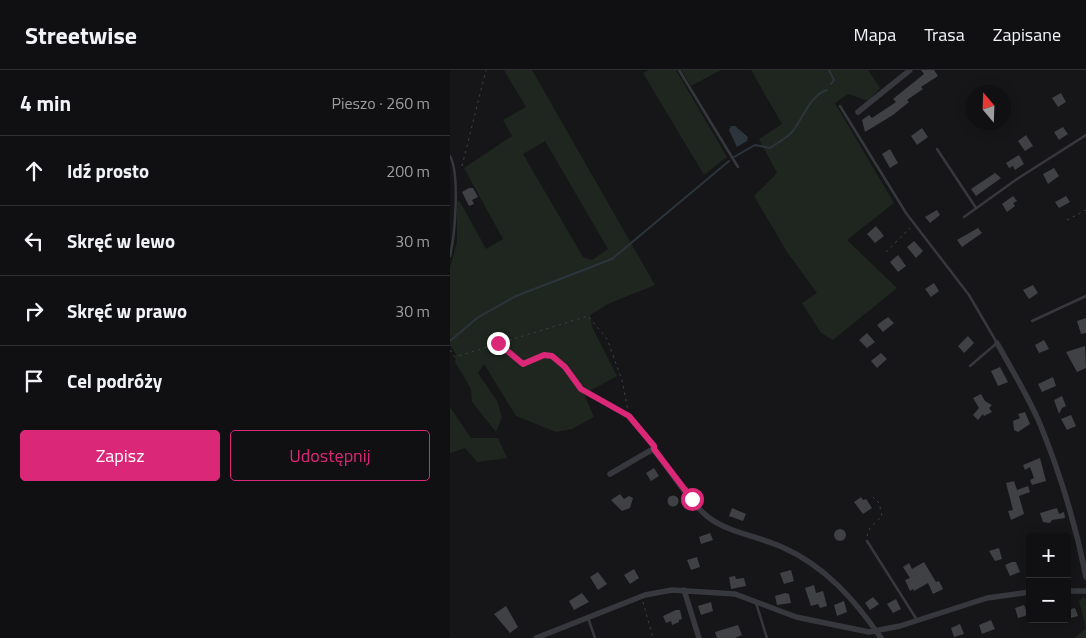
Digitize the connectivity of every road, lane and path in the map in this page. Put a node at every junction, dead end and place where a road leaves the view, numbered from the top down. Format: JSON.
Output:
{"nodes":[{"id":1,"x":486,"y":70,"type":"edge"},
{"id":2,"x":678,"y":70,"type":"edge"},
{"id":3,"x":910,"y":70,"type":"edge"},
{"id":4,"x":840,"y":106,"type":"dead end"},
{"id":5,"x":858,"y":112,"type":"dead end"},
{"id":6,"x":1086,"y":135,"type":"edge"},
{"id":7,"x":937,"y":149,"type":"dead end"},
{"id":8,"x":450,"y":156,"type":"edge"},
{"id":9,"x":462,"y":166,"type":"dead end"},
{"id":10,"x":738,"y":167,"type":"dead end"},
{"id":11,"x":976,"y":208,"type":"junction"},
{"id":12,"x":1086,"y":210,"type":"edge"},
{"id":13,"x":964,"y":217,"type":"dead end"},
{"id":14,"x":1067,"y":220,"type":"dead end"},
{"id":15,"x":914,"y":225,"type":"junction"},
{"id":16,"x":886,"y":252,"type":"dead end"},
{"id":17,"x":450,"y":256,"type":"edge"},
{"id":18,"x":1086,"y":296,"type":"edge"},
{"id":19,"x":1032,"y":321,"type":"dead end"},
{"id":20,"x":498,"y":343,"type":"junction"},
{"id":21,"x":997,"y":343,"type":"junction"},
{"id":22,"x":450,"y":350,"type":"edge"},
{"id":23,"x":970,"y":366,"type":"dead end"},
{"id":24,"x":629,"y":416,"type":"junction"},
{"id":25,"x":654,"y":447,"type":"junction"},
{"id":26,"x":610,"y":474,"type":"dead end"},
{"id":27,"x":874,"y":497,"type":"dead end"},
{"id":28,"x":868,"y":541,"type":"joint"},
{"id":29,"x":1086,"y":577,"type":"edge"},
{"id":30,"x":684,"y":590,"type":"junction"},
{"id":31,"x":1071,"y":591,"type":"edge"},
{"id":32,"x":1086,"y":591,"type":"edge"},
{"id":33,"x":1026,"y":593,"type":"edge"},
{"id":34,"x":642,"y":596,"type":"junction"},
{"id":35,"x":756,"y":601,"type":"junction"},
{"id":36,"x":588,"y":618,"type":"junction"},
{"id":37,"x":918,"y":620,"type":"junction"},
{"id":38,"x":876,"y":632,"type":"junction"},
{"id":39,"x":536,"y":638,"type":"edge"},
{"id":40,"x":595,"y":638,"type":"edge"},
{"id":41,"x":654,"y":638,"type":"edge"},
{"id":42,"x":699,"y":638,"type":"edge"},
{"id":43,"x":767,"y":638,"type":"edge"},
{"id":44,"x":881,"y":638,"type":"edge"}],
"edges":[{"from":1,"to":9,"type":"path"},
{"from":2,"to":10,"type":"lane"},
{"from":3,"to":5,"type":"street"},
{"from":4,"to":15,"type":"lane"},
{"from":6,"to":11,"type":"lane"},
{"from":7,"to":11,"type":"lane"},
{"from":8,"to":17,"type":"lane"},
{"from":11,"to":13,"type":"lane"},
{"from":12,"to":14,"type":"path"},
{"from":15,"to":16,"type":"path"},
{"from":15,"to":21,"type":"lane"},
{"from":18,"to":19,"type":"lane"},
{"from":20,"to":22,"type":"path"},
{"from":20,"to":24,"type":"path"},
{"from":20,"to":24,"type":"path"},
{"from":21,"to":23,"type":"lane"},
{"from":21,"to":29,"type":"street"},
{"from":24,"to":25,"type":"path"},
{"from":25,"to":26,"type":"street"},
{"from":25,"to":38,"type":"street"},
{"from":27,"to":28,"type":"path"},
{"from":28,"to":37,"type":"lane"},
{"from":30,"to":34,"type":"street"},
{"from":30,"to":35,"type":"street"},
{"from":30,"to":42,"type":"street"},
{"from":31,"to":32,"type":"street"},
{"from":33,"to":37,"type":"street"},
{"from":34,"to":36,"type":"street"},
{"from":34,"to":41,"type":"path"},
{"from":35,"to":38,"type":"street"},
{"from":35,"to":43,"type":"lane"},
{"from":36,"to":39,"type":"street"},
{"from":36,"to":40,"type":"lane"},
{"from":37,"to":38,"type":"street"},
{"from":38,"to":44,"type":"street"}]}
